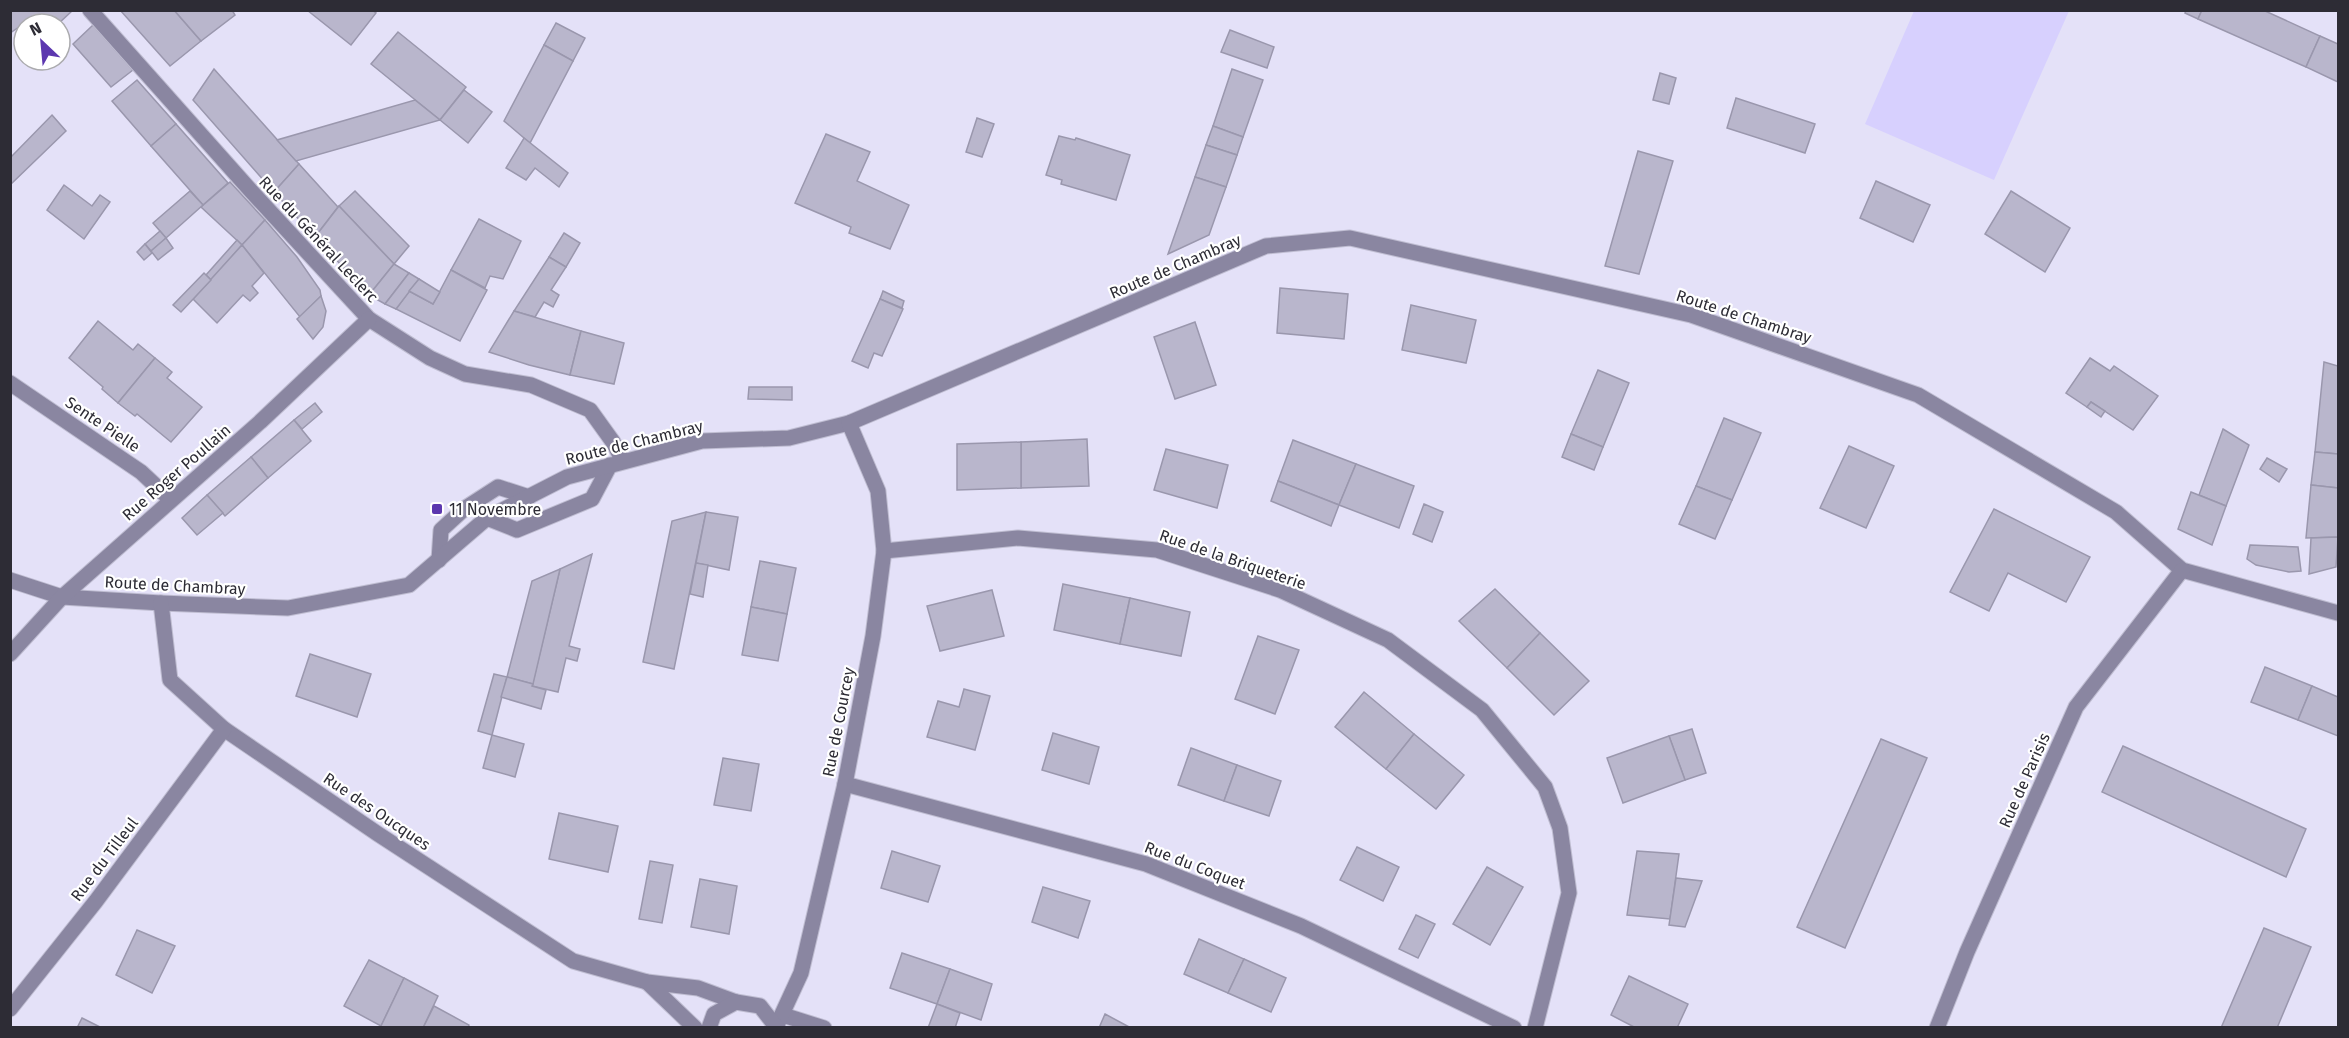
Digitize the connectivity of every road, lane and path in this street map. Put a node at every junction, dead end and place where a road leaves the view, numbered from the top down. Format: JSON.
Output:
{"nodes":[{"id":1,"x":90,"y":10,"type":"edge"},
{"id":2,"x":369,"y":319,"type":"junction"},
{"id":3,"x":10,"y":383,"type":"edge"},
{"id":4,"x":849,"y":423,"type":"junction"},
{"id":5,"x":617,"y":463,"type":"junction"},
{"id":6,"x":529,"y":497,"type":"junction"},
{"id":7,"x":171,"y":500,"type":"junction"},
{"id":8,"x":487,"y":518,"type":"junction"},
{"id":9,"x":884,"y":551,"type":"junction"},
{"id":10,"x":439,"y":560,"type":"junction"},
{"id":11,"x":2182,"y":570,"type":"junction"},
{"id":12,"x":10,"y":580,"type":"edge"},
{"id":13,"x":62,"y":597,"type":"junction"},
{"id":14,"x":161,"y":603,"type":"junction"},
{"id":15,"x":2338,"y":613,"type":"edge"},
{"id":16,"x":10,"y":654,"type":"edge"},
{"id":17,"x":224,"y":729,"type":"junction"},
{"id":18,"x":845,"y":784,"type":"junction"},
{"id":19,"x":647,"y":982,"type":"junction"},
{"id":20,"x":736,"y":1002,"type":"junction"},
{"id":21,"x":10,"y":1009,"type":"edge"},
{"id":22,"x":779,"y":1022,"type":"edge"},
{"id":23,"x":695,"y":1028,"type":"edge"},
{"id":24,"x":709,"y":1028,"type":"edge"},
{"id":25,"x":824,"y":1028,"type":"edge"},
{"id":26,"x":1514,"y":1028,"type":"edge"},
{"id":27,"x":1535,"y":1028,"type":"edge"},
{"id":28,"x":1937,"y":1028,"type":"edge"}],
"edges":[{"from":1,"to":2,"type":"street","name":"Rue du Général Leclerc"},
{"from":2,"to":5,"type":"street","name":"Rue du Général Leclerc"},
{"from":2,"to":7,"type":"street","name":"Rue Roger Poullain"},
{"from":3,"to":7,"type":"street","name":"Sente Pielle"},
{"from":4,"to":5,"type":"street","name":"Route de Chambray"},
{"from":4,"to":9,"type":"street","name":"Rue de Courcey"},
{"from":4,"to":11,"type":"street","name":"Route de Chambray"},
{"from":5,"to":6,"type":"street","name":"Route de Chambray"},
{"from":5,"to":8,"type":"street"},
{"from":6,"to":8,"type":"street","name":"Route de Chambray"},
{"from":6,"to":10,"type":"street"},
{"from":7,"to":13,"type":"street","name":"Rue Roger Poullain"},
{"from":8,"to":10,"type":"street","name":"Route de Chambray"},
{"from":9,"to":18,"type":"street","name":"Rue de Courcey"},
{"from":9,"to":27,"type":"street","name":"Rue de la Briqueterie"},
{"from":10,"to":14,"type":"street","name":"Route de Chambray"},
{"from":11,"to":15,"type":"street","name":"Route de Chambray"},
{"from":11,"to":28,"type":"street","name":"Rue de Parisis"},
{"from":12,"to":13,"type":"street","name":"Route de Chambray"},
{"from":13,"to":14,"type":"street","name":"Route de Chambray"},
{"from":13,"to":16,"type":"street","name":"Rue Roger Poullain"},
{"from":14,"to":17,"type":"street","name":"Rue des Oucques"},
{"from":17,"to":19,"type":"street","name":"Rue des Oucques"},
{"from":17,"to":21,"type":"street","name":"Rue du Tilleul"},
{"from":18,"to":22,"type":"street","name":"Rue de Courcey"},
{"from":18,"to":26,"type":"street","name":"Rue du Coquet"},
{"from":19,"to":20,"type":"street","name":"Rue des Oucques"},
{"from":19,"to":23,"type":"street","name":"Rue des Oucques"},
{"from":20,"to":22,"type":"street","name":"Rue des Oucques"},
{"from":20,"to":24,"type":"street"},
{"from":22,"to":25,"type":"street"}]}
